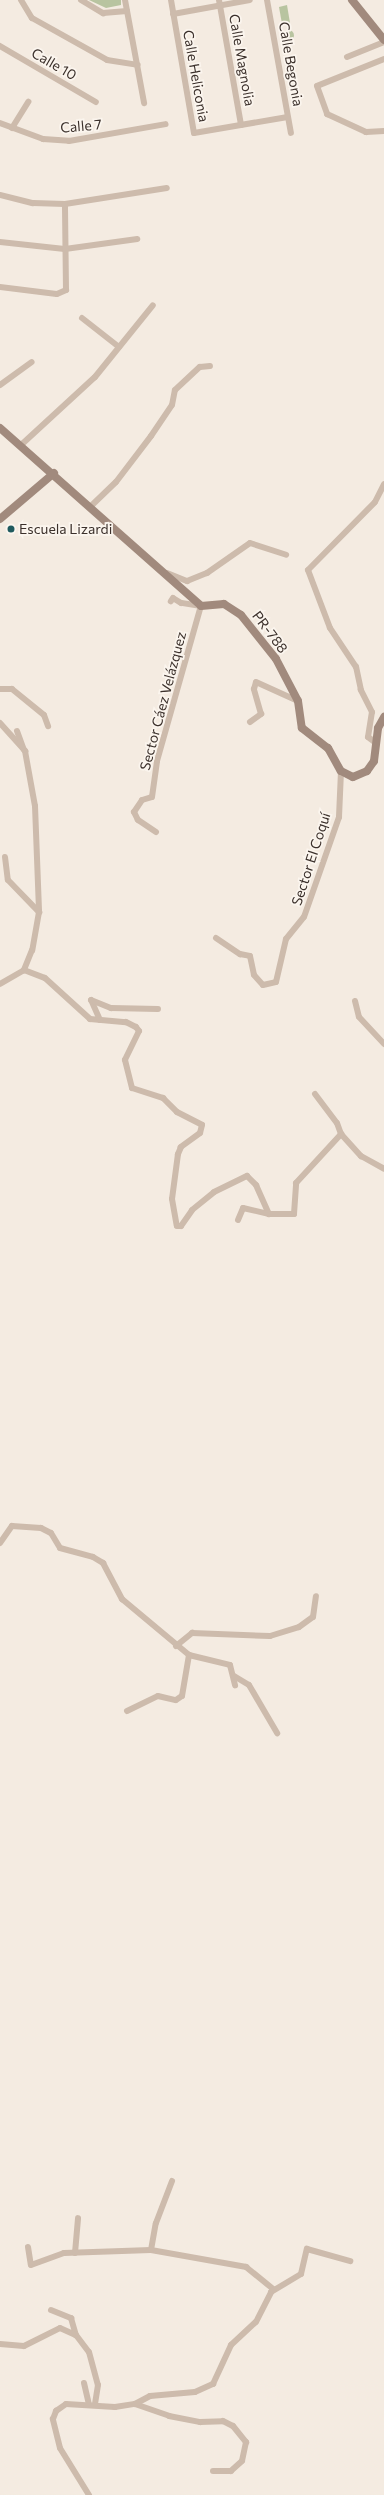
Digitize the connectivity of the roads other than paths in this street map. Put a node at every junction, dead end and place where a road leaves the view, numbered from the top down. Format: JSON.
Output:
{"nodes":[{"id":1,"x":21,"y":0,"type":"edge"},
{"id":2,"x":81,"y":0,"type":"edge"},
{"id":3,"x":125,"y":0,"type":"edge"},
{"id":4,"x":171,"y":0,"type":"edge"},
{"id":5,"x":250,"y":0,"type":"edge"},
{"id":6,"x":268,"y":0,"type":"edge"},
{"id":7,"x":352,"y":0,"type":"edge"},
{"id":8,"x":220,"y":3,"type":"edge"},
{"id":9,"x":127,"y":10,"type":"junction"},
{"id":10,"x":173,"y":14,"type":"junction"},
{"id":11,"x":384,"y":41,"type":"edge"},
{"id":12,"x":0,"y":46,"type":"edge"},
{"id":13,"x":347,"y":57,"type":"dead end"},
{"id":14,"x":384,"y":59,"type":"edge"},
{"id":15,"x":138,"y":66,"type":"junction"},
{"id":16,"x":28,"y":102,"type":"dead end"},
{"id":17,"x":96,"y":102,"type":"dead end"},
{"id":18,"x":144,"y":104,"type":"dead end"},
{"id":19,"x":288,"y":117,"type":"junction"},
{"id":20,"x":0,"y":123,"type":"edge"},
{"id":21,"x":166,"y":124,"type":"dead end"},
{"id":22,"x":241,"y":125,"type":"junction"},
{"id":23,"x":12,"y":128,"type":"junction"},
{"id":24,"x":384,"y":131,"type":"edge"},
{"id":25,"x":291,"y":133,"type":"dead end"},
{"id":26,"x":167,"y":188,"type":"dead end"},
{"id":27,"x":0,"y":195,"type":"edge"},
{"id":28,"x":65,"y":204,"type":"junction"},
{"id":29,"x":137,"y":239,"type":"dead end"},
{"id":30,"x":0,"y":242,"type":"edge"},
{"id":31,"x":65,"y":249,"type":"junction"},
{"id":32,"x":0,"y":287,"type":"edge"},
{"id":33,"x":154,"y":305,"type":"dead end"},
{"id":34,"x":82,"y":318,"type":"dead end"},
{"id":35,"x":119,"y":347,"type":"junction"},
{"id":36,"x":32,"y":362,"type":"dead end"},
{"id":37,"x":210,"y":366,"type":"dead end"},
{"id":38,"x":0,"y":385,"type":"edge"},
{"id":39,"x":0,"y":428,"type":"edge"},
{"id":40,"x":21,"y":445,"type":"junction"},
{"id":41,"x":54,"y":473,"type":"junction"},
{"id":42,"x":384,"y":484,"type":"edge"},
{"id":43,"x":90,"y":507,"type":"junction"},
{"id":44,"x":0,"y":519,"type":"edge"},
{"id":45,"x":286,"y":555,"type":"dead end"},
{"id":46,"x":152,"y":565,"type":"junction"},
{"id":47,"x":172,"y":601,"type":"dead end"},
{"id":48,"x":201,"y":606,"type":"junction"},
{"id":49,"x":0,"y":689,"type":"edge"},
{"id":50,"x":298,"y":701,"type":"junction"},
{"id":51,"x":384,"y":717,"type":"edge"},
{"id":52,"x":250,"y":722,"type":"dead end"},
{"id":53,"x":0,"y":723,"type":"edge"},
{"id":54,"x":48,"y":726,"type":"dead end"},
{"id":55,"x":17,"y":731,"type":"dead end"},
{"id":56,"x":376,"y":743,"type":"junction"},
{"id":57,"x":24,"y":751,"type":"junction"},
{"id":58,"x":341,"y":771,"type":"junction"},
{"id":59,"x":156,"y":832,"type":"dead end"},
{"id":60,"x":5,"y":857,"type":"dead end"},
{"id":61,"x":39,"y":912,"type":"junction"},
{"id":62,"x":216,"y":938,"type":"dead end"},
{"id":63,"x":24,"y":970,"type":"junction"},
{"id":64,"x":0,"y":984,"type":"edge"},
{"id":65,"x":355,"y":1001,"type":"dead end"},
{"id":66,"x":158,"y":1009,"type":"dead end"},
{"id":67,"x":100,"y":1020,"type":"junction"},
{"id":68,"x":384,"y":1044,"type":"edge"},
{"id":69,"x":315,"y":1094,"type":"dead end"},
{"id":70,"x":341,"y":1134,"type":"junction"},
{"id":71,"x":384,"y":1169,"type":"edge"},
{"id":72,"x":269,"y":1214,"type":"junction"},
{"id":73,"x":238,"y":1220,"type":"dead end"},
{"id":74,"x":0,"y":1543,"type":"edge"},
{"id":75,"x":316,"y":1596,"type":"dead end"},
{"id":76,"x":176,"y":1646,"type":"junction"},
{"id":77,"x":189,"y":1655,"type":"junction"},
{"id":78,"x":234,"y":1676,"type":"junction"},
{"id":79,"x":235,"y":1685,"type":"dead end"},
{"id":80,"x":127,"y":1711,"type":"dead end"},
{"id":81,"x":277,"y":1733,"type":"dead end"},
{"id":82,"x":172,"y":2181,"type":"dead end"},
{"id":83,"x":78,"y":2218,"type":"dead end"},
{"id":84,"x":28,"y":2247,"type":"dead end"},
{"id":85,"x":151,"y":2250,"type":"junction"},
{"id":86,"x":75,"y":2253,"type":"junction"},
{"id":87,"x":350,"y":2261,"type":"dead end"},
{"id":88,"x":273,"y":2289,"type":"junction"},
{"id":89,"x":51,"y":2310,"type":"dead end"},
{"id":90,"x":76,"y":2335,"type":"junction"},
{"id":91,"x":0,"y":2344,"type":"edge"},
{"id":92,"x":84,"y":2383,"type":"dead end"},
{"id":93,"x":92,"y":2404,"type":"junction"},
{"id":94,"x":135,"y":2404,"type":"junction"},
{"id":95,"x":213,"y":2471,"type":"dead end"},
{"id":96,"x":89,"y":2495,"type":"edge"}],
"edges":[{"from":1,"to":15,"type":"street"},
{"from":2,"to":9,"type":"street"},
{"from":3,"to":9,"type":"street"},
{"from":4,"to":10,"type":"street","name":"Calle Heliconia"},
{"from":5,"to":8,"type":"street"},
{"from":6,"to":19,"type":"street","name":"Calle Begonia"},
{"from":7,"to":11,"type":"street"},
{"from":8,"to":10,"type":"street"},
{"from":8,"to":22,"type":"street","name":"Calle Magnolia"},
{"from":9,"to":15,"type":"street"},
{"from":10,"to":22,"type":"street","name":"Calle Heliconia"},
{"from":11,"to":13,"type":"street"},
{"from":12,"to":17,"type":"street","name":"Calle 10"},
{"from":14,"to":24,"type":"street"},
{"from":15,"to":18,"type":"street"},
{"from":16,"to":23,"type":"street"},
{"from":19,"to":22,"type":"street","name":"Calle Heliconia"},
{"from":19,"to":25,"type":"street","name":"Calle Begonia"},
{"from":20,"to":23,"type":"street","name":"Calle 7"},
{"from":21,"to":23,"type":"street","name":"Calle 7"},
{"from":26,"to":28,"type":"street"},
{"from":27,"to":28,"type":"street"},
{"from":28,"to":31,"type":"street"},
{"from":29,"to":31,"type":"street"},
{"from":30,"to":31,"type":"street"},
{"from":31,"to":32,"type":"street"},
{"from":33,"to":35,"type":"street"},
{"from":34,"to":35,"type":"street"},
{"from":35,"to":40,"type":"street"},
{"from":36,"to":38,"type":"street"},
{"from":37,"to":43,"type":"street"},
{"from":39,"to":40,"type":"street"},
{"from":40,"to":41,"type":"street"},
{"from":41,"to":43,"type":"street"},
{"from":41,"to":44,"type":"street"},
{"from":42,"to":56,"type":"street"},
{"from":43,"to":46,"type":"street"},
{"from":45,"to":46,"type":"street"},
{"from":46,"to":48,"type":"street"},
{"from":47,"to":48,"type":"street"},
{"from":48,"to":50,"type":"street","name":"PR-788","number":"PR-788"},
{"from":48,"to":59,"type":"street","name":"Sector Cáez Velázquez"},
{"from":49,"to":54,"type":"street"},
{"from":50,"to":52,"type":"street"},
{"from":50,"to":58,"type":"street","name":"PR-788","number":"PR-788"},
{"from":51,"to":56,"type":"street"},
{"from":53,"to":57,"type":"street"},
{"from":55,"to":57,"type":"street"},
{"from":56,"to":58,"type":"street"},
{"from":57,"to":61,"type":"street"},
{"from":58,"to":62,"type":"street","name":"Sector El Coquí"},
{"from":60,"to":61,"type":"street"},
{"from":61,"to":63,"type":"street"},
{"from":63,"to":64,"type":"street"},
{"from":63,"to":67,"type":"street"},
{"from":65,"to":68,"type":"street"},
{"from":66,"to":67,"type":"street"},
{"from":67,"to":72,"type":"street"},
{"from":69,"to":70,"type":"street"},
{"from":70,"to":71,"type":"street"},
{"from":70,"to":72,"type":"street"},
{"from":72,"to":73,"type":"street"},
{"from":74,"to":76,"type":"street"},
{"from":75,"to":76,"type":"street"},
{"from":76,"to":77,"type":"street"},
{"from":77,"to":78,"type":"street"},
{"from":77,"to":80,"type":"street"},
{"from":78,"to":79,"type":"street"},
{"from":78,"to":81,"type":"street"},
{"from":82,"to":85,"type":"street"},
{"from":83,"to":86,"type":"street"},
{"from":84,"to":86,"type":"street"},
{"from":85,"to":86,"type":"street"},
{"from":85,"to":88,"type":"street"},
{"from":87,"to":88,"type":"street"},
{"from":88,"to":94,"type":"street"},
{"from":89,"to":90,"type":"street"},
{"from":90,"to":91,"type":"street"},
{"from":90,"to":93,"type":"street"},
{"from":92,"to":93,"type":"street"},
{"from":93,"to":94,"type":"street"},
{"from":93,"to":96,"type":"street"},
{"from":94,"to":95,"type":"street"}]}
